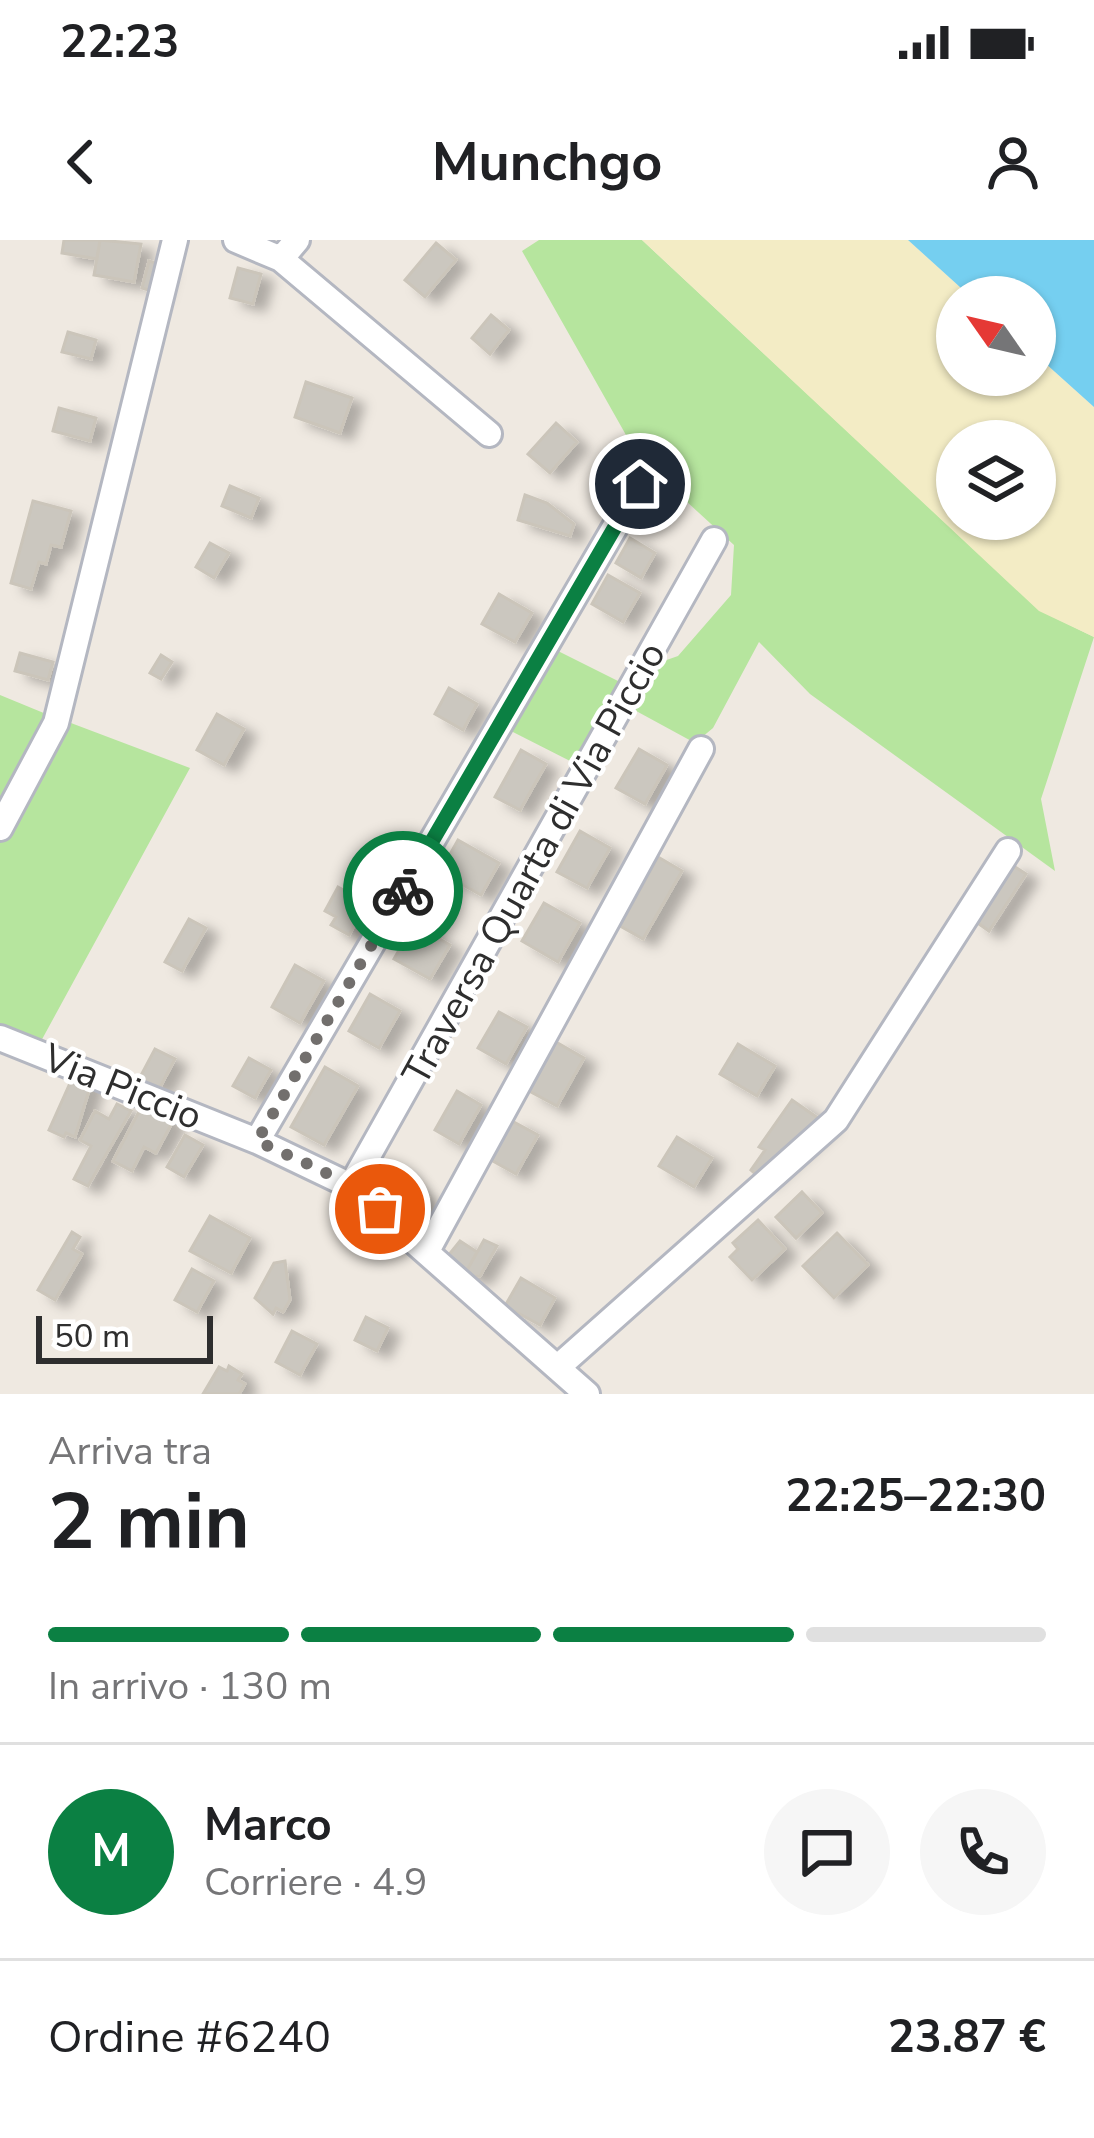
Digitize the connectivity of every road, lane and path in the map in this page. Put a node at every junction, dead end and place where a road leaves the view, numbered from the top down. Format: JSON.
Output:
{"nodes":[{"id":1,"x":175,"y":240,"type":"edge"},
{"id":2,"x":236,"y":240,"type":"edge"},
{"id":3,"x":289,"y":250,"type":"edge"},
{"id":4,"x":489,"y":434,"type":"dead end"},
{"id":5,"x":640,"y":484,"type":"dead end"},
{"id":6,"x":714,"y":540,"type":"dead end"},
{"id":7,"x":701,"y":748,"type":"dead end"},
{"id":8,"x":0,"y":828,"type":"edge"},
{"id":9,"x":1008,"y":851,"type":"dead end"},
{"id":10,"x":0,"y":1038,"type":"edge"},
{"id":11,"x":257,"y":1141,"type":"junction"},
{"id":12,"x":351,"y":1186,"type":"junction"},
{"id":13,"x":428,"y":1249,"type":"junction"},
{"id":14,"x":558,"y":1367,"type":"junction"},
{"id":15,"x":587,"y":1394,"type":"edge"}],
"edges":[{"from":1,"to":8,"type":"street"},
{"from":2,"to":3,"type":"street"},
{"from":3,"to":4,"type":"street"},
{"from":5,"to":11,"type":"street"},
{"from":6,"to":12,"type":"street","name":"Traversa Quarta di Via Piccio"},
{"from":7,"to":13,"type":"street"},
{"from":9,"to":14,"type":"street"},
{"from":10,"to":11,"type":"street","name":"Via Piccio"},
{"from":11,"to":12,"type":"street","name":"Via Piccio"},
{"from":12,"to":13,"type":"street","name":"Via Piccio"},
{"from":13,"to":14,"type":"street","name":"Via Piccio"},
{"from":14,"to":15,"type":"street","name":"Via Piccio"}]}
